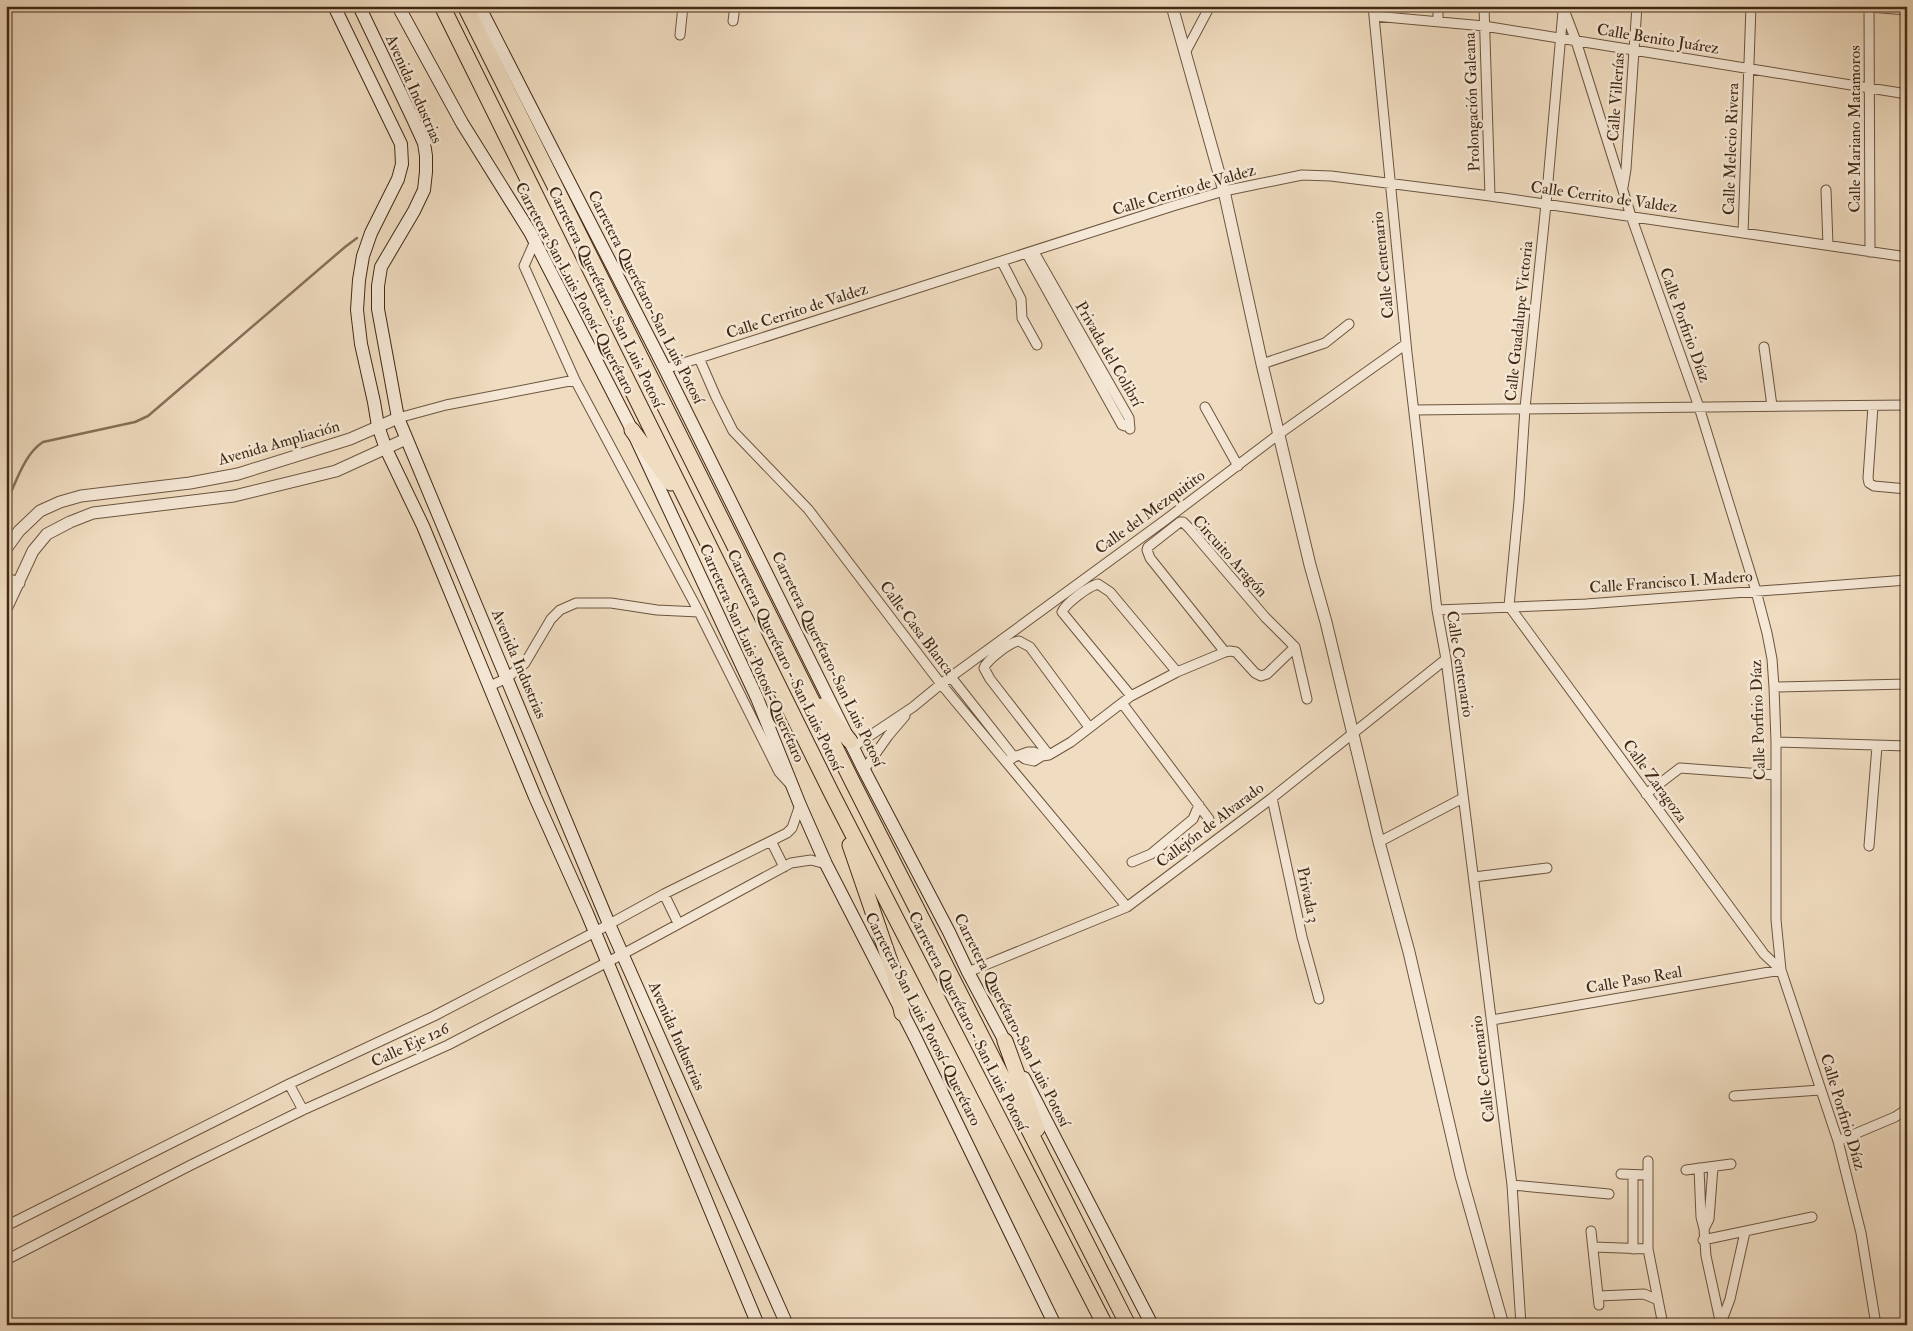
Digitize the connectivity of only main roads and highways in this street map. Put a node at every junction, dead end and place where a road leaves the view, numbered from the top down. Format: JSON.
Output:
{"nodes":[{"id":1,"x":334,"y":6,"type":"edge"},
{"id":2,"x":359,"y":6,"type":"edge"},
{"id":3,"x":398,"y":6,"type":"edge"},
{"id":4,"x":442,"y":6,"type":"edge"},
{"id":5,"x":466,"y":6,"type":"edge"},
{"id":6,"x":479,"y":6,"type":"edge"},
{"id":7,"x":632,"y":430,"type":"junction"},
{"id":8,"x":694,"y":514,"type":"junction"},
{"id":9,"x":804,"y":685,"type":"junction"},
{"id":10,"x":851,"y":744,"type":"junction"},
{"id":11,"x":831,"y":792,"type":"junction"},
{"id":12,"x":902,"y":1013,"type":"junction"},
{"id":13,"x":1005,"y":1040,"type":"junction"},
{"id":14,"x":1059,"y":1192,"type":"junction"},
{"id":15,"x":728,"y":1193,"type":"junction"},
{"id":16,"x":707,"y":1203,"type":"junction"},
{"id":17,"x":758,"y":1325,"type":"edge"},
{"id":18,"x":787,"y":1325,"type":"edge"},
{"id":19,"x":1055,"y":1325,"type":"edge"},
{"id":20,"x":1105,"y":1325,"type":"edge"},
{"id":21,"x":1128,"y":1325,"type":"edge"},
{"id":22,"x":1152,"y":1325,"type":"edge"}],
"edges":[{"from":1,"to":16,"type":"main road","name":"Avenida Industrias"},
{"from":2,"to":15,"type":"main road","name":"Avenida Industrias"},
{"from":3,"to":7,"type":"main road","name":"Carretera San Luis Potosí-Querétaro"},
{"from":4,"to":8,"type":"highway","name":"Carretera Querétaro - San Luis Potosí"},
{"from":5,"to":9,"type":"highway","name":"Carretera Querétaro - San Luis Potosí"},
{"from":6,"to":10,"type":"main road","name":"Carretera Querétaro-San Luis Potosí"},
{"from":7,"to":8,"type":"highway"},
{"from":7,"to":12,"type":"main road","name":"Carretera San Luis Potosí-Querétaro"},
{"from":8,"to":11,"type":"highway","name":"Carretera Querétaro - San Luis Potosí"},
{"from":9,"to":10,"type":"highway"},
{"from":9,"to":14,"type":"highway","name":"Carretera Querétaro - San Luis Potosí"},
{"from":10,"to":13,"type":"main road","name":"Carretera Querétaro-San Luis Potosí"},
{"from":11,"to":12,"type":"highway"},
{"from":11,"to":20,"type":"highway","name":"Carretera Querétaro - San Luis Potosí"},
{"from":12,"to":19,"type":"main road","name":"Carretera San Luis Potosí-Querétaro"},
{"from":13,"to":14,"type":"highway"},
{"from":13,"to":22,"type":"main road","name":"Carretera Querétaro-San Luis Potosí"},
{"from":14,"to":21,"type":"highway","name":"Carretera Querétaro - San Luis Potosí"},
{"from":15,"to":16,"type":"main road"},
{"from":15,"to":18,"type":"main road","name":"Avenida Industrias"},
{"from":16,"to":17,"type":"main road","name":"Avenida Industrias"}]}
